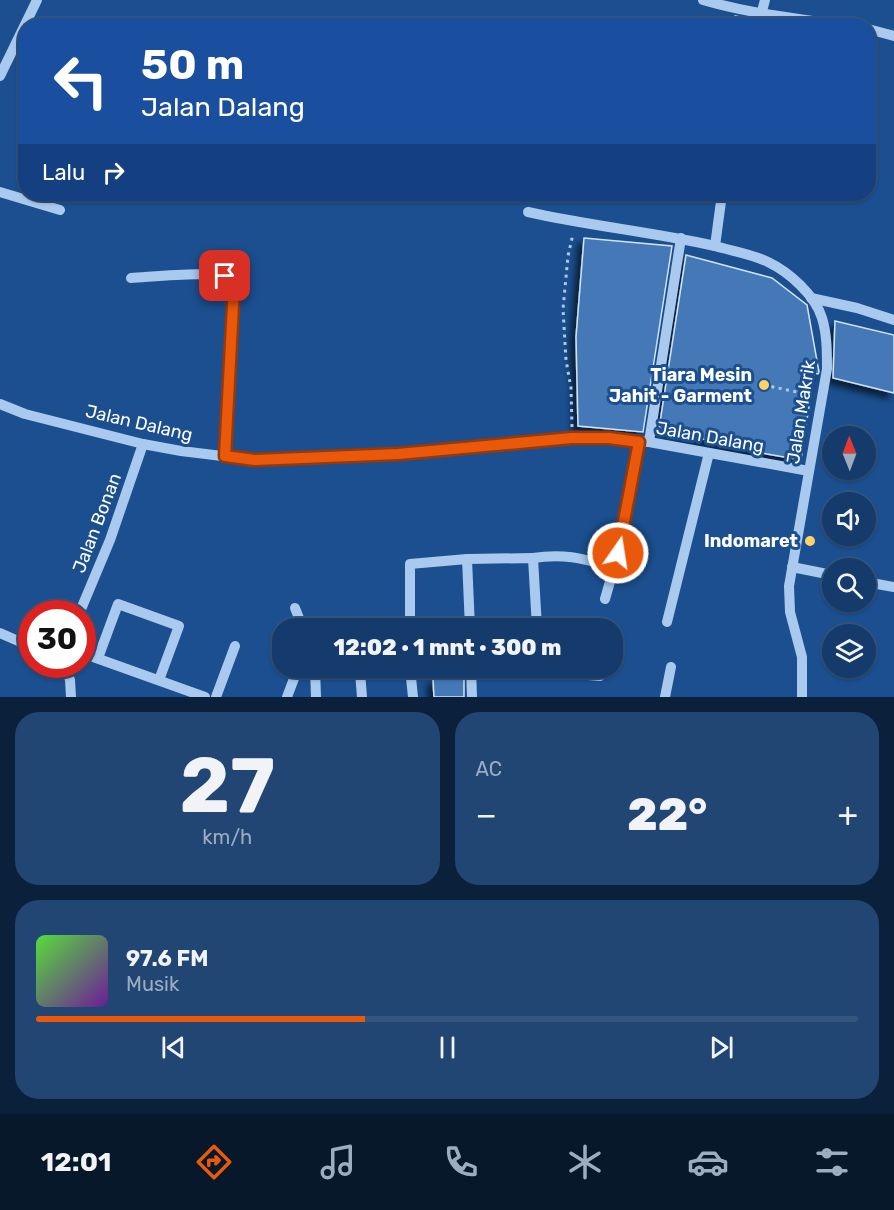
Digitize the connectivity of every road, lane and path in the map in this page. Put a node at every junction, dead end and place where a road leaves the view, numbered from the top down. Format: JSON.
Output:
{"nodes":[{"id":1,"x":37,"y":0,"type":"edge"},
{"id":2,"x":703,"y":0,"type":"edge"},
{"id":3,"x":765,"y":0,"type":"edge"},
{"id":4,"x":28,"y":18,"type":"edge"},
{"id":5,"x":753,"y":18,"type":"edge"},
{"id":6,"x":760,"y":18,"type":"edge"},
{"id":7,"x":876,"y":30,"type":"edge"},
{"id":8,"x":894,"y":36,"type":"edge"},
{"id":9,"x":18,"y":39,"type":"edge"},
{"id":10,"x":0,"y":76,"type":"edge"},
{"id":11,"x":0,"y":192,"type":"edge"},
{"id":12,"x":18,"y":197,"type":"edge"},
{"id":13,"x":30,"y":201,"type":"edge"},
{"id":14,"x":721,"y":201,"type":"edge"},
{"id":15,"x":60,"y":210,"type":"dead end"},
{"id":16,"x":528,"y":212,"type":"dead end"},
{"id":17,"x":576,"y":223,"type":"junction"},
{"id":18,"x":681,"y":238,"type":"junction"},
{"id":19,"x":715,"y":246,"type":"junction"},
{"id":20,"x":131,"y":278,"type":"dead end"},
{"id":21,"x":811,"y":298,"type":"junction"},
{"id":22,"x":894,"y":320,"type":"edge"},
{"id":23,"x":764,"y":385,"type":"dead end"},
{"id":24,"x":822,"y":398,"type":"junction"},
{"id":25,"x":0,"y":404,"type":"edge"},
{"id":26,"x":572,"y":438,"type":"junction"},
{"id":27,"x":644,"y":442,"type":"junction"},
{"id":28,"x":143,"y":444,"type":"junction"},
{"id":29,"x":709,"y":453,"type":"junction"},
{"id":30,"x":225,"y":456,"type":"junction"},
{"id":31,"x":809,"y":471,"type":"junction"},
{"id":32,"x":534,"y":558,"type":"junction"},
{"id":33,"x":467,"y":559,"type":"junction"},
{"id":34,"x":614,"y":567,"type":"junction"},
{"id":35,"x":792,"y":567,"type":"junction"},
{"id":36,"x":822,"y":573,"type":"edge"},
{"id":37,"x":876,"y":584,"type":"edge"},
{"id":38,"x":894,"y":587,"type":"edge"},
{"id":39,"x":605,"y":599,"type":"dead end"},
{"id":40,"x":85,"y":600,"type":"edge"},
{"id":41,"x":295,"y":608,"type":"dead end"},
{"id":42,"x":299,"y":618,"type":"edge"},
{"id":43,"x":410,"y":618,"type":"edge"},
{"id":44,"x":470,"y":618,"type":"edge"},
{"id":45,"x":537,"y":618,"type":"edge"},
{"id":46,"x":667,"y":622,"type":"dead end"},
{"id":47,"x":0,"y":633,"type":"edge"},
{"id":48,"x":18,"y":640,"type":"edge"},
{"id":49,"x":235,"y":646,"type":"dead end"},
{"id":50,"x":98,"y":658,"type":"joint"},
{"id":51,"x":670,"y":667,"type":"dead end"},
{"id":52,"x":69,"y":678,"type":"edge"},
{"id":53,"x":294,"y":678,"type":"edge"},
{"id":54,"x":315,"y":678,"type":"edge"},
{"id":55,"x":360,"y":678,"type":"edge"},
{"id":56,"x":411,"y":678,"type":"edge"},
{"id":57,"x":471,"y":678,"type":"edge"},
{"id":58,"x":159,"y":680,"type":"junction"},
{"id":59,"x":71,"y":697,"type":"edge"},
{"id":60,"x":205,"y":697,"type":"edge"},
{"id":61,"x":216,"y":697,"type":"edge"},
{"id":62,"x":287,"y":697,"type":"edge"},
{"id":63,"x":316,"y":697,"type":"edge"},
{"id":64,"x":362,"y":697,"type":"edge"},
{"id":65,"x":412,"y":697,"type":"edge"},
{"id":66,"x":472,"y":697,"type":"edge"},
{"id":67,"x":665,"y":697,"type":"edge"},
{"id":68,"x":802,"y":697,"type":"edge"}],
"edges":[{"from":1,"to":4,"type":"street"},
{"from":2,"to":5,"type":"street"},
{"from":3,"to":6,"type":"street"},
{"from":7,"to":8,"type":"street"},
{"from":9,"to":10,"type":"street"},
{"from":11,"to":12,"type":"street"},
{"from":13,"to":15,"type":"street"},
{"from":14,"to":19,"type":"street"},
{"from":16,"to":17,"type":"street","name":"Jalan Makrik"},
{"from":17,"to":18,"type":"street","name":"Jalan Makrik"},
{"from":17,"to":26,"type":"path"},
{"from":18,"to":19,"type":"street","name":"Jalan Makrik"},
{"from":18,"to":27,"type":"street"},
{"from":19,"to":21,"type":"street","name":"Jalan Makrik"},
{"from":20,"to":30,"type":"street"},
{"from":21,"to":22,"type":"street"},
{"from":21,"to":24,"type":"street","name":"Jalan Makrik"},
{"from":23,"to":24,"type":"path"},
{"from":24,"to":31,"type":"street","name":"Jalan Makrik"},
{"from":25,"to":28,"type":"street","name":"Jalan Dalang"},
{"from":26,"to":27,"type":"street","name":"Jalan Dalang"},
{"from":26,"to":30,"type":"street","name":"Jalan Dalang"},
{"from":27,"to":29,"type":"street","name":"Jalan Dalang"},
{"from":27,"to":34,"type":"street"},
{"from":28,"to":30,"type":"street","name":"Jalan Dalang"},
{"from":28,"to":40,"type":"street","name":"Jalan Bonan"},
{"from":29,"to":31,"type":"street","name":"Jalan Dalang"},
{"from":29,"to":46,"type":"street"},
{"from":31,"to":35,"type":"street","name":"Jalan Makrik"},
{"from":32,"to":33,"type":"street"},
{"from":32,"to":34,"type":"street"},
{"from":32,"to":45,"type":"street"},
{"from":33,"to":43,"type":"street"},
{"from":33,"to":44,"type":"street"},
{"from":34,"to":39,"type":"street"},
{"from":35,"to":36,"type":"street"},
{"from":35,"to":68,"type":"street","name":"Jalan Makrik"},
{"from":37,"to":38,"type":"street"},
{"from":41,"to":42,"type":"street"},
{"from":47,"to":48,"type":"street"},
{"from":49,"to":61,"type":"street"},
{"from":50,"to":58,"type":"street"},
{"from":50,"to":58,"type":"street"},
{"from":51,"to":67,"type":"street"},
{"from":52,"to":59,"type":"street"},
{"from":53,"to":62,"type":"street"},
{"from":54,"to":63,"type":"street"},
{"from":55,"to":64,"type":"street"},
{"from":56,"to":65,"type":"street"},
{"from":57,"to":66,"type":"street"},
{"from":58,"to":60,"type":"street"}]}
